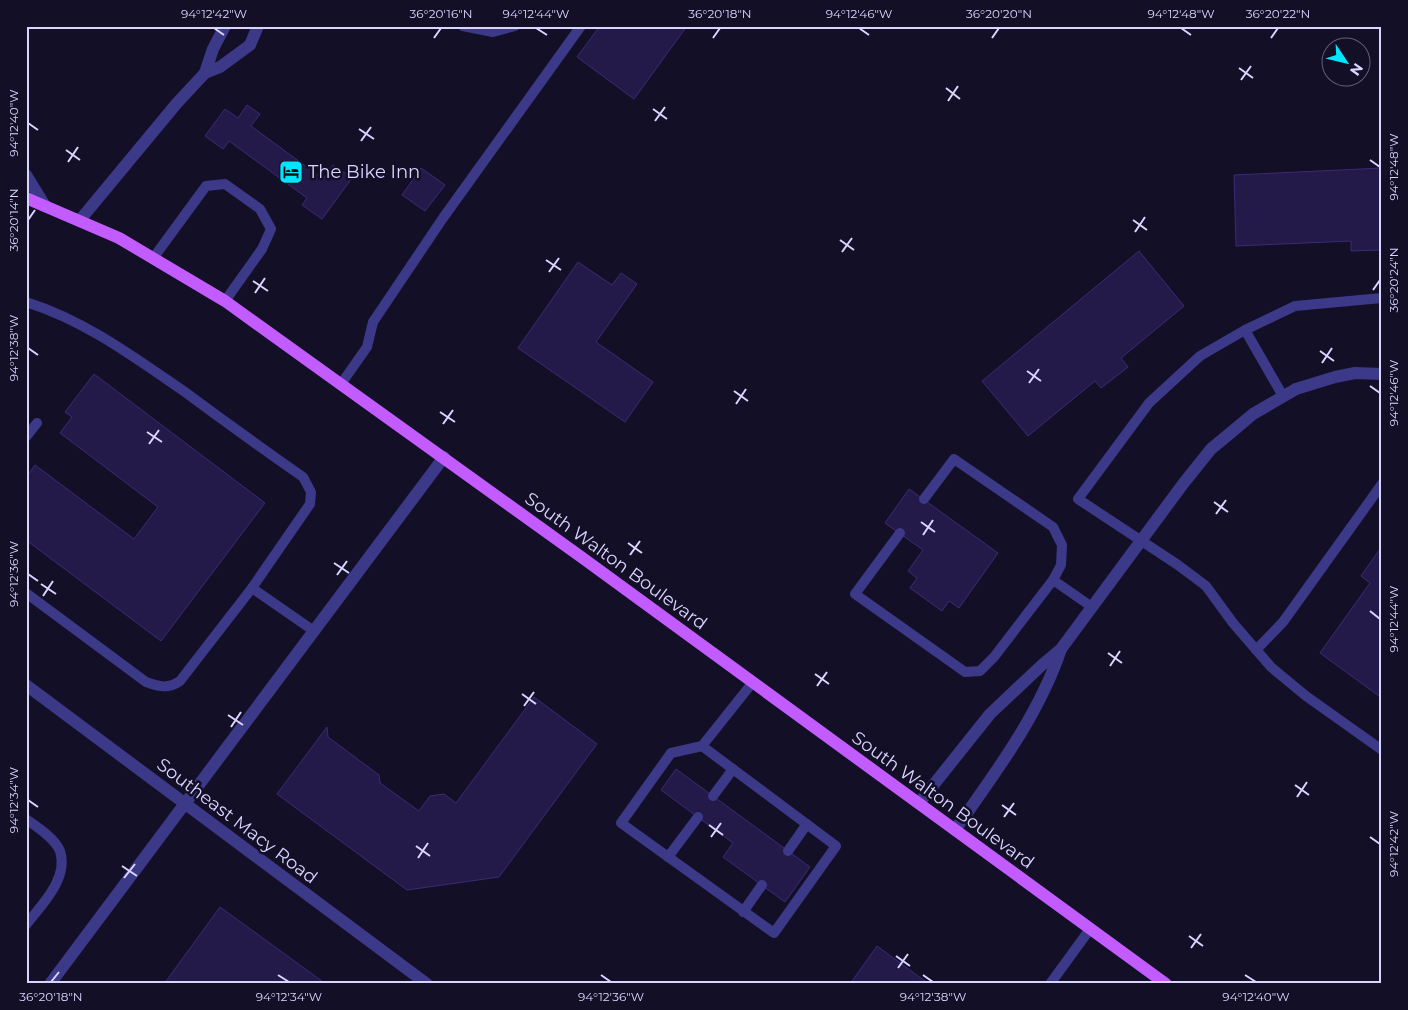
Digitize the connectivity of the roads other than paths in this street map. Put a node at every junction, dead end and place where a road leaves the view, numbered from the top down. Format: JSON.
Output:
{"nodes":[{"id":1,"x":225,"y":26,"type":"edge"},
{"id":2,"x":258,"y":26,"type":"edge"},
{"id":3,"x":463,"y":26,"type":"edge"},
{"id":4,"x":515,"y":26,"type":"edge"},
{"id":5,"x":581,"y":26,"type":"edge"},
{"id":6,"x":205,"y":73,"type":"junction"},
{"id":7,"x":26,"y":175,"type":"edge"},
{"id":8,"x":26,"y":198,"type":"edge"},
{"id":9,"x":45,"y":206,"type":"junction"},
{"id":10,"x":80,"y":220,"type":"junction"},
{"id":11,"x":154,"y":257,"type":"junction"},
{"id":12,"x":1382,"y":298,"type":"edge"},
{"id":13,"x":225,"y":301,"type":"junction"},
{"id":14,"x":26,"y":302,"type":"edge"},
{"id":15,"x":1245,"y":330,"type":"junction"},
{"id":16,"x":1382,"y":374,"type":"edge"},
{"id":17,"x":341,"y":384,"type":"junction"},
{"id":18,"x":1283,"y":396,"type":"junction"},
{"id":19,"x":36,"y":424,"type":"dead end"},
{"id":20,"x":26,"y":437,"type":"edge"},
{"id":21,"x":444,"y":457,"type":"junction"},
{"id":22,"x":1382,"y":484,"type":"edge"},
{"id":23,"x":924,"y":499,"type":"dead end"},
{"id":24,"x":900,"y":533,"type":"dead end"},
{"id":25,"x":1141,"y":540,"type":"junction"},
{"id":26,"x":1053,"y":580,"type":"junction"},
{"id":27,"x":252,"y":588,"type":"junction"},
{"id":28,"x":26,"y":593,"type":"edge"},
{"id":29,"x":1092,"y":607,"type":"junction"},
{"id":30,"x":314,"y":630,"type":"junction"},
{"id":31,"x":1061,"y":649,"type":"junction"},
{"id":32,"x":1256,"y":650,"type":"junction"},
{"id":33,"x":753,"y":682,"type":"junction"},
{"id":34,"x":26,"y":685,"type":"edge"},
{"id":35,"x":702,"y":746,"type":"junction"},
{"id":36,"x":1382,"y":750,"type":"edge"},
{"id":37,"x":733,"y":769,"type":"junction"},
{"id":38,"x":713,"y":796,"type":"dead end"},
{"id":39,"x":919,"y":803,"type":"junction"},
{"id":40,"x":184,"y":804,"type":"junction"},
{"id":41,"x":698,"y":817,"type":"dead end"},
{"id":42,"x":26,"y":819,"type":"edge"},
{"id":43,"x":807,"y":824,"type":"junction"},
{"id":44,"x":955,"y":830,"type":"junction"},
{"id":45,"x":788,"y":851,"type":"dead end"},
{"id":46,"x":668,"y":857,"type":"junction"},
{"id":47,"x":762,"y":885,"type":"dead end"},
{"id":48,"x":743,"y":912,"type":"junction"},
{"id":49,"x":26,"y":925,"type":"edge"},
{"id":50,"x":1090,"y":928,"type":"junction"},
{"id":51,"x":50,"y":984,"type":"edge"},
{"id":52,"x":427,"y":984,"type":"edge"},
{"id":53,"x":1050,"y":984,"type":"edge"},
{"id":54,"x":1166,"y":984,"type":"edge"}],
"edges":[{"from":1,"to":6,"type":"street"},
{"from":2,"to":6,"type":"street"},
{"from":3,"to":4,"type":"lane"},
{"from":5,"to":17,"type":"lane"},
{"from":6,"to":10,"type":"street"},
{"from":7,"to":9,"type":"street"},
{"from":8,"to":9,"type":"main road","name":"South Walton Boulevard"},
{"from":9,"to":10,"type":"main road","name":"South Walton Boulevard"},
{"from":10,"to":11,"type":"main road","name":"South Walton Boulevard"},
{"from":11,"to":13,"type":"main road","name":"South Walton Boulevard"},
{"from":11,"to":13,"type":"lane"},
{"from":12,"to":15,"type":"lane"},
{"from":13,"to":17,"type":"main road","name":"South Walton Boulevard"},
{"from":14,"to":27,"type":"lane"},
{"from":15,"to":18,"type":"lane"},
{"from":15,"to":25,"type":"lane"},
{"from":16,"to":18,"type":"street"},
{"from":17,"to":21,"type":"main road","name":"South Walton Boulevard"},
{"from":18,"to":25,"type":"street"},
{"from":19,"to":20,"type":"lane"},
{"from":21,"to":30,"type":"street"},
{"from":21,"to":33,"type":"main road","name":"South Walton Boulevard"},
{"from":22,"to":32,"type":"lane"},
{"from":23,"to":26,"type":"lane"},
{"from":24,"to":26,"type":"lane"},
{"from":25,"to":29,"type":"street"},
{"from":25,"to":32,"type":"lane"},
{"from":26,"to":29,"type":"lane"},
{"from":27,"to":28,"type":"lane"},
{"from":27,"to":30,"type":"lane"},
{"from":29,"to":31,"type":"street"},
{"from":30,"to":40,"type":"street"},
{"from":31,"to":39,"type":"street"},
{"from":31,"to":44,"type":"street"},
{"from":32,"to":36,"type":"lane"},
{"from":33,"to":35,"type":"lane"},
{"from":33,"to":39,"type":"main road","name":"South Walton Boulevard"},
{"from":34,"to":40,"type":"street","name":"Southeast Macy Road"},
{"from":35,"to":37,"type":"lane"},
{"from":35,"to":46,"type":"lane"},
{"from":37,"to":38,"type":"lane"},
{"from":37,"to":43,"type":"lane"},
{"from":39,"to":44,"type":"main road","name":"South Walton Boulevard"},
{"from":40,"to":51,"type":"street"},
{"from":40,"to":52,"type":"street","name":"Southeast Macy Road"},
{"from":41,"to":46,"type":"lane"},
{"from":42,"to":49,"type":"lane"},
{"from":43,"to":45,"type":"lane"},
{"from":43,"to":48,"type":"lane"},
{"from":44,"to":50,"type":"main road","name":"South Walton Boulevard"},
{"from":46,"to":48,"type":"lane"},
{"from":47,"to":48,"type":"lane"},
{"from":50,"to":53,"type":"lane"},
{"from":50,"to":54,"type":"main road","name":"South Walton Boulevard"}]}
